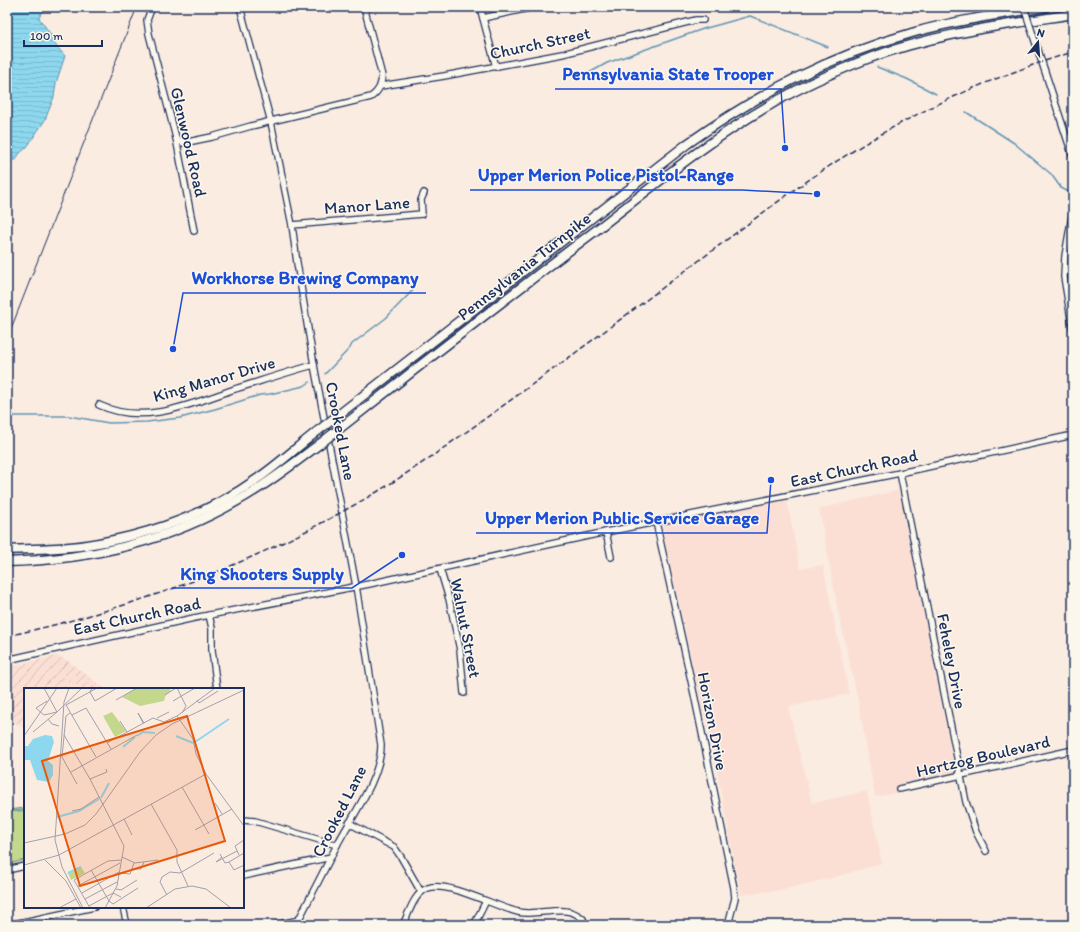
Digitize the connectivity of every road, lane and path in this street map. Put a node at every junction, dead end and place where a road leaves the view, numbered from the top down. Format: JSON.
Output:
{"nodes":[{"id":1,"x":152,"y":7,"type":"edge"},
{"id":2,"x":240,"y":7,"type":"edge"},
{"id":3,"x":364,"y":7,"type":"edge"},
{"id":4,"x":480,"y":7,"type":"edge"},
{"id":5,"x":534,"y":7,"type":"edge"},
{"id":6,"x":1024,"y":7,"type":"edge"},
{"id":7,"x":1046,"y":7,"type":"edge"},
{"id":8,"x":1073,"y":14,"type":"edge"},
{"id":9,"x":483,"y":18,"type":"junction"},
{"id":10,"x":703,"y":20,"type":"dead end"},
{"id":11,"x":496,"y":67,"type":"junction"},
{"id":12,"x":381,"y":86,"type":"junction"},
{"id":13,"x":270,"y":122,"type":"junction"},
{"id":14,"x":176,"y":138,"type":"junction"},
{"id":15,"x":1073,"y":157,"type":"edge"},
{"id":16,"x":424,"y":193,"type":"dead end"},
{"id":17,"x":1073,"y":210,"type":"edge"},
{"id":18,"x":292,"y":225,"type":"junction"},
{"id":19,"x":194,"y":231,"type":"dead end"},
{"id":20,"x":1073,"y":331,"type":"edge"},
{"id":21,"x":314,"y":365,"type":"junction"},
{"id":22,"x":99,"y":405,"type":"dead end"},
{"id":23,"x":1073,"y":435,"type":"edge"},
{"id":24,"x":900,"y":473,"type":"junction"},
{"id":25,"x":656,"y":522,"type":"junction"},
{"id":26,"x":606,"y":532,"type":"junction"},
{"id":27,"x":7,"y":550,"type":"edge"},
{"id":28,"x":611,"y":557,"type":"dead end"},
{"id":29,"x":7,"y":562,"type":"edge"},
{"id":30,"x":440,"y":569,"type":"junction"},
{"id":31,"x":356,"y":586,"type":"junction"},
{"id":32,"x":209,"y":615,"type":"junction"},
{"id":33,"x":7,"y":660,"type":"edge"},
{"id":34,"x":218,"y":688,"type":"edge"},
{"id":35,"x":464,"y":693,"type":"dead end"},
{"id":36,"x":1073,"y":750,"type":"edge"},
{"id":37,"x":960,"y":775,"type":"junction"},
{"id":38,"x":899,"y":789,"type":"dead end"},
{"id":39,"x":244,"y":820,"type":"edge"},
{"id":40,"x":349,"y":823,"type":"junction"},
{"id":41,"x":337,"y":845,"type":"junction"},
{"id":42,"x":986,"y":851,"type":"dead end"},
{"id":43,"x":331,"y":857,"type":"junction"},
{"id":44,"x":24,"y":866,"type":"edge"},
{"id":45,"x":7,"y":870,"type":"edge"},
{"id":46,"x":244,"y":876,"type":"edge"},
{"id":47,"x":421,"y":892,"type":"junction"},
{"id":48,"x":486,"y":901,"type":"junction"},
{"id":49,"x":89,"y":908,"type":"edge"},
{"id":50,"x":123,"y":908,"type":"edge"},
{"id":51,"x":583,"y":919,"type":"dead end"},
{"id":52,"x":298,"y":922,"type":"edge"},
{"id":53,"x":9,"y":925,"type":"edge"},
{"id":54,"x":127,"y":925,"type":"edge"},
{"id":55,"x":276,"y":925,"type":"edge"},
{"id":56,"x":403,"y":925,"type":"edge"},
{"id":57,"x":474,"y":925,"type":"edge"},
{"id":58,"x":728,"y":925,"type":"edge"}],
"edges":[{"from":1,"to":14,"type":"street","name":"Glenwood Road"},
{"from":2,"to":13,"type":"street","name":"Crooked Lane"},
{"from":3,"to":12,"type":"street"},
{"from":4,"to":9,"type":"street"},
{"from":5,"to":9,"type":"street"},
{"from":6,"to":15,"type":"street","bridge":true},
{"from":7,"to":27,"type":"highway","name":"Pennsylvania Turnpike","bridge":true},
{"from":8,"to":29,"type":"highway","name":"Pennsylvania Turnpike","bridge":true},
{"from":9,"to":11,"type":"street"},
{"from":10,"to":11,"type":"street","name":"Church Street"},
{"from":11,"to":12,"type":"street","name":"Church Street"},
{"from":12,"to":13,"type":"street"},
{"from":13,"to":14,"type":"street"},
{"from":13,"to":18,"type":"street","name":"Crooked Lane"},
{"from":14,"to":19,"type":"street","name":"Glenwood Road"},
{"from":16,"to":18,"type":"street","name":"Manor Lane"},
{"from":17,"to":20,"type":"street"},
{"from":18,"to":21,"type":"street","name":"Crooked Lane"},
{"from":21,"to":22,"type":"street","name":"King Manor Drive"},
{"from":21,"to":31,"type":"street","name":"Crooked Lane"},
{"from":23,"to":24,"type":"street","name":"East Church Road"},
{"from":24,"to":25,"type":"street","name":"East Church Road"},
{"from":24,"to":37,"type":"street","name":"Feheley Drive"},
{"from":25,"to":26,"type":"street","name":"East Church Road"},
{"from":25,"to":58,"type":"street","name":"Horizon Drive"},
{"from":26,"to":28,"type":"street"},
{"from":26,"to":30,"type":"street","name":"East Church Road"},
{"from":30,"to":31,"type":"street","name":"East Church Road"},
{"from":30,"to":35,"type":"street","name":"Walnut Street"},
{"from":31,"to":32,"type":"street","name":"East Church Road"},
{"from":31,"to":40,"type":"street","name":"Crooked Lane"},
{"from":32,"to":33,"type":"street","name":"East Church Road"},
{"from":32,"to":34,"type":"street"},
{"from":36,"to":37,"type":"street","name":"Hertzog Boulevard"},
{"from":37,"to":38,"type":"street","name":"Hertzog Boulevard"},
{"from":37,"to":42,"type":"street","name":"Feheley Drive"},
{"from":39,"to":41,"type":"street"},
{"from":40,"to":41,"type":"street","name":"Crooked Lane"},
{"from":40,"to":47,"type":"street"},
{"from":41,"to":43,"type":"street","name":"Crooked Lane"},
{"from":43,"to":46,"type":"street"},
{"from":43,"to":52,"type":"street","name":"Crooked Lane"},
{"from":44,"to":45,"type":"street"},
{"from":47,"to":48,"type":"street"},
{"from":47,"to":56,"type":"street"},
{"from":48,"to":51,"type":"street"},
{"from":48,"to":57,"type":"street"},
{"from":49,"to":53,"type":"street"},
{"from":50,"to":54,"type":"street"},
{"from":52,"to":55,"type":"street"}]}
